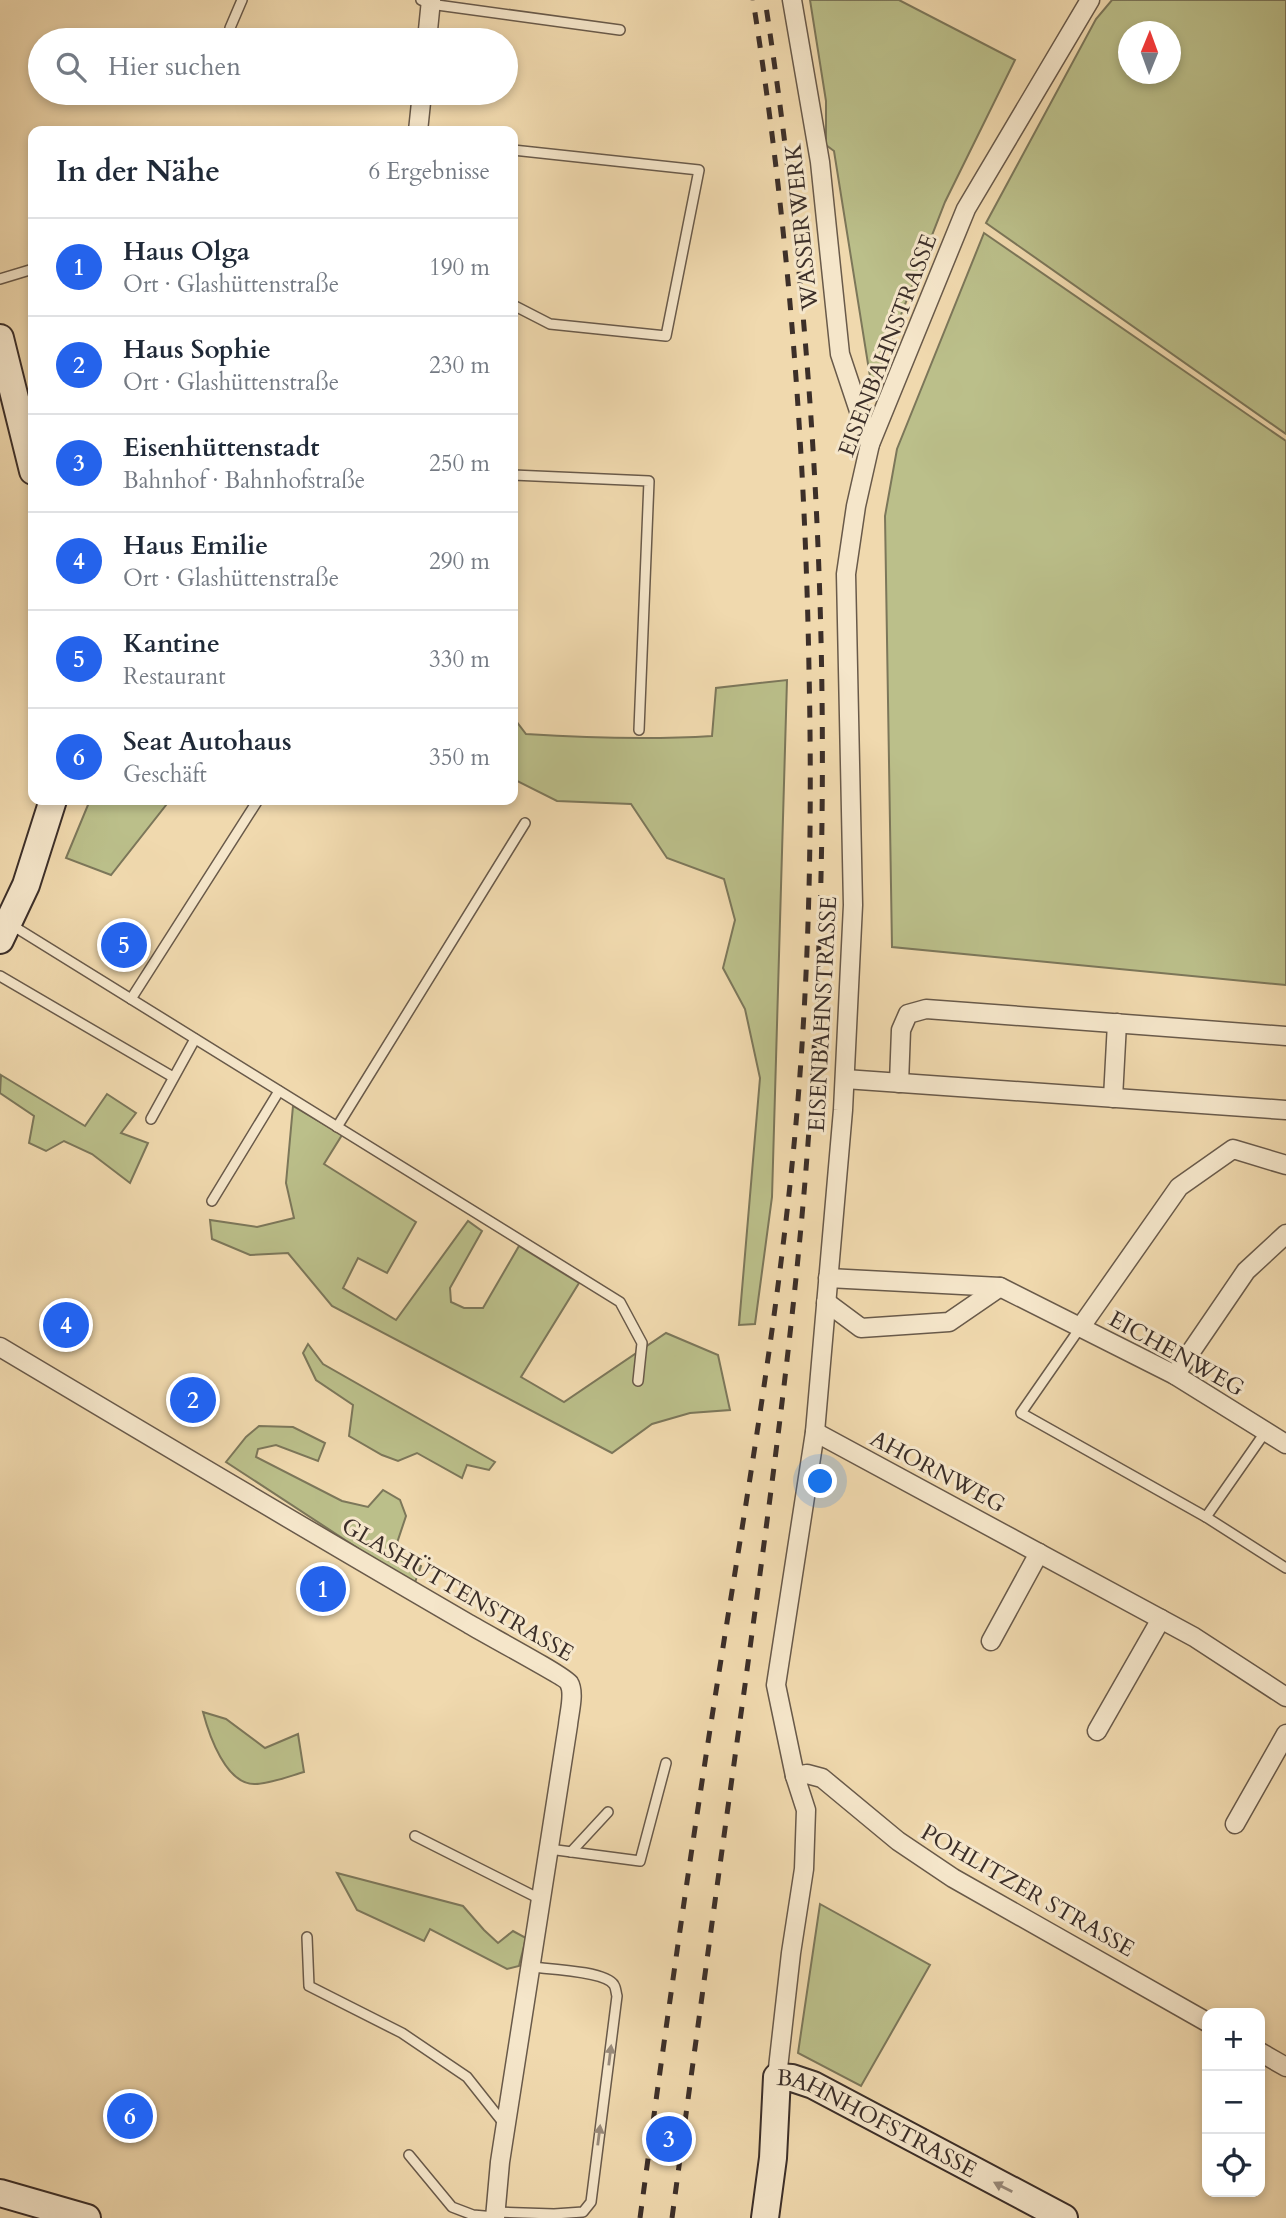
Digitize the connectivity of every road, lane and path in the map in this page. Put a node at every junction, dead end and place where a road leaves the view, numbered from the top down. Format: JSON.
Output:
{"nodes":[{"id":1,"x":242,"y":0,"type":"edge"},
{"id":2,"x":792,"y":0,"type":"edge"},
{"id":3,"x":1090,"y":0,"type":"edge"},
{"id":4,"x":427,"y":1,"type":"edge"},
{"id":5,"x":230,"y":28,"type":"dead end"},
{"id":6,"x":427,"y":28,"type":"edge"},
{"id":7,"x":620,"y":30,"type":"dead end"},
{"id":8,"x":421,"y":105,"type":"edge"},
{"id":9,"x":419,"y":126,"type":"edge"},
{"id":10,"x":518,"y":151,"type":"edge"},
{"id":11,"x":28,"y":271,"type":"edge"},
{"id":12,"x":0,"y":279,"type":"edge"},
{"id":13,"x":518,"y":308,"type":"edge"},
{"id":14,"x":0,"y":338,"type":"edge"},
{"id":15,"x":870,"y":444,"type":"junction"},
{"id":16,"x":28,"y":448,"type":"edge"},
{"id":17,"x":518,"y":475,"type":"edge"},
{"id":18,"x":639,"y":730,"type":"dead end"},
{"id":19,"x":51,"y":805,"type":"edge"},
{"id":20,"x":255,"y":805,"type":"edge"},
{"id":21,"x":525,"y":823,"type":"dead end"},
{"id":22,"x":4,"y":932,"type":"edge"},
{"id":23,"x":0,"y":976,"type":"edge"},
{"id":24,"x":131,"y":999,"type":"junction"},
{"id":25,"x":1117,"y":1023,"type":"junction"},
{"id":26,"x":1286,"y":1037,"type":"edge"},
{"id":27,"x":195,"y":1039,"type":"junction"},
{"id":28,"x":173,"y":1077,"type":"junction"},
{"id":29,"x":845,"y":1079,"type":"junction"},
{"id":30,"x":899,"y":1083,"type":"junction"},
{"id":31,"x":279,"y":1091,"type":"junction"},
{"id":32,"x":1113,"y":1098,"type":"junction"},
{"id":33,"x":1286,"y":1110,"type":"edge"},
{"id":34,"x":151,"y":1119,"type":"dead end"},
{"id":35,"x":337,"y":1127,"type":"junction"},
{"id":36,"x":1286,"y":1166,"type":"edge"},
{"id":37,"x":212,"y":1201,"type":"dead end"},
{"id":38,"x":1286,"y":1234,"type":"edge"},
{"id":39,"x":828,"y":1278,"type":"junction"},
{"id":40,"x":1000,"y":1287,"type":"junction"},
{"id":41,"x":826,"y":1302,"type":"junction"},
{"id":42,"x":1080,"y":1328,"type":"junction"},
{"id":43,"x":0,"y":1347,"type":"edge"},
{"id":44,"x":1175,"y":1375,"type":"junction"},
{"id":45,"x":638,"y":1381,"type":"dead end"},
{"id":46,"x":1266,"y":1431,"type":"junction"},
{"id":47,"x":815,"y":1432,"type":"junction"},
{"id":48,"x":1286,"y":1444,"type":"edge"},
{"id":49,"x":1206,"y":1517,"type":"junction"},
{"id":50,"x":1039,"y":1553,"type":"junction"},
{"id":51,"x":1286,"y":1568,"type":"edge"},
{"id":52,"x":1161,"y":1619,"type":"junction"},
{"id":53,"x":991,"y":1641,"type":"dead end"},
{"id":54,"x":1286,"y":1698,"type":"edge"},
{"id":55,"x":1097,"y":1731,"type":"dead end"},
{"id":56,"x":1286,"y":1734,"type":"edge"},
{"id":57,"x":666,"y":1763,"type":"dead end"},
{"id":58,"x":795,"y":1776,"type":"junction"},
{"id":59,"x":608,"y":1812,"type":"dead end"},
{"id":60,"x":1236,"y":1824,"type":"dead end"},
{"id":61,"x":415,"y":1836,"type":"dead end"},
{"id":62,"x":549,"y":1849,"type":"junction"},
{"id":63,"x":571,"y":1852,"type":"junction"},
{"id":64,"x":540,"y":1899,"type":"junction"},
{"id":65,"x":307,"y":1937,"type":"dead end"},
{"id":66,"x":532,"y":1967,"type":"junction"},
{"id":67,"x":1202,"y":2019,"type":"edge"},
{"id":68,"x":1265,"y":2055,"type":"edge"},
{"id":69,"x":1286,"y":2067,"type":"edge"},
{"id":70,"x":777,"y":2077,"type":"junction"},
{"id":71,"x":506,"y":2126,"type":"junction"},
{"id":72,"x":409,"y":2155,"type":"dead end"},
{"id":73,"x":0,"y":2193,"type":"edge"},
{"id":74,"x":495,"y":2216,"type":"edge"},
{"id":75,"x":87,"y":2218,"type":"edge"},
{"id":76,"x":765,"y":2218,"type":"edge"},
{"id":77,"x":1064,"y":2218,"type":"edge"}],
"edges":[{"from":1,"to":5,"type":"lane"},
{"from":2,"to":15,"type":"street","name":"WASSERWERK"},
{"from":3,"to":15,"type":"street","name":"EISENBAHNSTRASSE"},
{"from":4,"to":6,"type":"street"},
{"from":4,"to":7,"type":"lane"},
{"from":8,"to":9,"type":"street"},
{"from":10,"to":13,"type":"lane"},
{"from":11,"to":12,"type":"lane"},
{"from":14,"to":16,"type":"street"},
{"from":15,"to":29,"type":"street","name":"EISENBAHNSTRASSE"},
{"from":17,"to":18,"type":"lane"},
{"from":19,"to":22,"type":"street"},
{"from":20,"to":24,"type":"lane"},
{"from":21,"to":35,"type":"lane"},
{"from":22,"to":24,"type":"lane"},
{"from":23,"to":28,"type":"lane"},
{"from":24,"to":27,"type":"lane"},
{"from":25,"to":26,"type":"street"},
{"from":25,"to":30,"type":"street"},
{"from":25,"to":32,"type":"street"},
{"from":27,"to":28,"type":"lane"},
{"from":27,"to":31,"type":"lane"},
{"from":28,"to":34,"type":"lane"},
{"from":29,"to":30,"type":"street"},
{"from":29,"to":39,"type":"street","name":"EISENBAHNSTRASSE"},
{"from":30,"to":32,"type":"street"},
{"from":31,"to":35,"type":"lane"},
{"from":31,"to":37,"type":"lane"},
{"from":32,"to":33,"type":"street"},
{"from":35,"to":45,"type":"lane"},
{"from":36,"to":42,"type":"street","name":"EICHENWEG"},
{"from":38,"to":44,"type":"street"},
{"from":39,"to":40,"type":"street","name":"EICHENWEG"},
{"from":39,"to":41,"type":"street","name":"EISENBAHNSTRASSE"},
{"from":40,"to":41,"type":"street"},
{"from":40,"to":42,"type":"street","name":"EICHENWEG"},
{"from":41,"to":47,"type":"street","name":"EISENBAHNSTRASSE"},
{"from":42,"to":44,"type":"street","name":"EICHENWEG"},
{"from":42,"to":49,"type":"lane"},
{"from":43,"to":62,"type":"street","name":"GLASHÜTTENSTRASSE"},
{"from":44,"to":46,"type":"street","name":"EICHENWEG"},
{"from":46,"to":48,"type":"street","name":"EICHENWEG"},
{"from":46,"to":49,"type":"lane"},
{"from":47,"to":50,"type":"street","name":"AHORNWEG"},
{"from":47,"to":58,"type":"street","name":"EISENBAHNSTRASSE"},
{"from":49,"to":51,"type":"lane"},
{"from":50,"to":52,"type":"street","name":"AHORNWEG"},
{"from":50,"to":53,"type":"street"},
{"from":52,"to":54,"type":"street","name":"AHORNWEG"},
{"from":52,"to":55,"type":"street"},
{"from":56,"to":60,"type":"street"},
{"from":57,"to":63,"type":"lane"},
{"from":58,"to":67,"type":"street","name":"POHLITZER STRASSE"},
{"from":58,"to":70,"type":"street","name":"EISENBAHNSTRASSE"},
{"from":59,"to":63,"type":"lane"},
{"from":61,"to":64,"type":"lane"},
{"from":62,"to":63,"type":"lane"},
{"from":62,"to":64,"type":"street","name":"GLASHÜTTENSTRASSE"},
{"from":64,"to":66,"type":"street","name":"GLASHÜTTENSTRASSE"},
{"from":65,"to":71,"type":"lane"},
{"from":66,"to":71,"type":"street","name":"GLASHÜTTENSTRASSE"},
{"from":74,"to":66,"type":"lane","one_way":true},
{"from":68,"to":69,"type":"street"},
{"from":70,"to":76,"type":"street","name":"BAHNHOFSTRASSE"},
{"from":77,"to":70,"type":"street","name":"BAHNHOFSTRASSE","one_way":true},
{"from":71,"to":74,"type":"street","name":"GLASHÜTTENSTRASSE"},
{"from":72,"to":74,"type":"lane"},
{"from":73,"to":75,"type":"street"}]}
